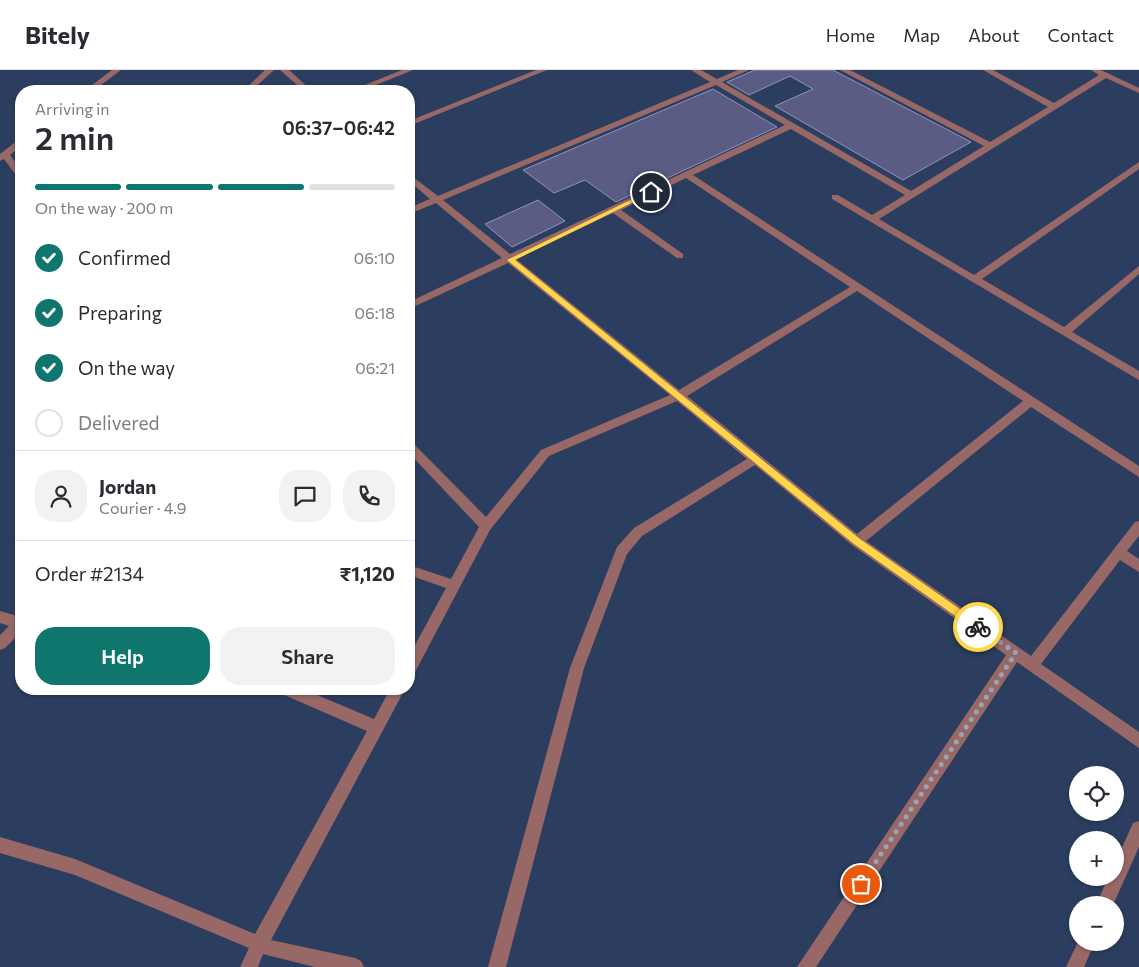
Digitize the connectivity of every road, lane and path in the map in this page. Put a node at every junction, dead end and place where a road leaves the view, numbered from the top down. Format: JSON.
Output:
{"nodes":[{"id":1,"x":116,"y":70,"type":"edge"},
{"id":2,"x":270,"y":70,"type":"edge"},
{"id":3,"x":284,"y":70,"type":"edge"},
{"id":4,"x":409,"y":70,"type":"edge"},
{"id":5,"x":543,"y":70,"type":"edge"},
{"id":6,"x":695,"y":70,"type":"edge"},
{"id":7,"x":745,"y":70,"type":"edge"},
{"id":8,"x":844,"y":70,"type":"edge"},
{"id":9,"x":987,"y":70,"type":"edge"},
{"id":10,"x":1095,"y":70,"type":"edge"},
{"id":11,"x":1105,"y":75,"type":"junction"},
{"id":12,"x":716,"y":82,"type":"junction"},
{"id":13,"x":96,"y":85,"type":"edge"},
{"id":14,"x":254,"y":85,"type":"edge"},
{"id":15,"x":301,"y":85,"type":"edge"},
{"id":16,"x":370,"y":85,"type":"edge"},
{"id":17,"x":1139,"y":91,"type":"edge"},
{"id":18,"x":1054,"y":106,"type":"junction"},
{"id":19,"x":415,"y":122,"type":"edge"},
{"id":20,"x":792,"y":125,"type":"junction"},
{"id":21,"x":15,"y":146,"type":"edge"},
{"id":22,"x":991,"y":146,"type":"junction"},
{"id":23,"x":2,"y":156,"type":"edge"},
{"id":24,"x":1139,"y":165,"type":"edge"},
{"id":25,"x":15,"y":170,"type":"edge"},
{"id":26,"x":687,"y":175,"type":"junction"},
{"id":27,"x":415,"y":182,"type":"edge"},
{"id":28,"x":912,"y":194,"type":"junction"},
{"id":29,"x":835,"y":197,"type":"dead end"},
{"id":30,"x":436,"y":198,"type":"junction"},
{"id":31,"x":415,"y":208,"type":"edge"},
{"id":32,"x":616,"y":210,"type":"junction"},
{"id":33,"x":872,"y":219,"type":"junction"},
{"id":34,"x":680,"y":256,"type":"dead end"},
{"id":35,"x":510,"y":260,"type":"junction"},
{"id":36,"x":1139,"y":269,"type":"edge"},
{"id":37,"x":974,"y":279,"type":"junction"},
{"id":38,"x":857,"y":287,"type":"junction"},
{"id":39,"x":415,"y":303,"type":"edge"},
{"id":40,"x":1065,"y":332,"type":"junction"},
{"id":41,"x":1139,"y":376,"type":"edge"},
{"id":42,"x":679,"y":396,"type":"junction"},
{"id":43,"x":1031,"y":401,"type":"junction"},
{"id":44,"x":415,"y":452,"type":"edge"},
{"id":45,"x":756,"y":459,"type":"junction"},
{"id":46,"x":1139,"y":472,"type":"edge"},
{"id":47,"x":486,"y":526,"type":"junction"},
{"id":48,"x":1139,"y":526,"type":"edge"},
{"id":49,"x":857,"y":541,"type":"junction"},
{"id":50,"x":1119,"y":552,"type":"junction"},
{"id":51,"x":1139,"y":566,"type":"edge"},
{"id":52,"x":415,"y":572,"type":"edge"},
{"id":53,"x":453,"y":585,"type":"junction"},
{"id":54,"x":0,"y":617,"type":"edge"},
{"id":55,"x":15,"y":622,"type":"edge"},
{"id":56,"x":15,"y":630,"type":"edge"},
{"id":57,"x":0,"y":644,"type":"edge"},
{"id":58,"x":1016,"y":653,"type":"junction"},
{"id":59,"x":415,"y":658,"type":"edge"},
{"id":60,"x":1032,"y":665,"type":"junction"},
{"id":61,"x":301,"y":695,"type":"edge"},
{"id":62,"x":395,"y":695,"type":"edge"},
{"id":63,"x":378,"y":728,"type":"junction"},
{"id":64,"x":1139,"y":741,"type":"edge"},
{"id":65,"x":1139,"y":829,"type":"edge"},
{"id":66,"x":0,"y":845,"type":"edge"},
{"id":67,"x":1108,"y":896,"type":"edge"},
{"id":68,"x":259,"y":944,"type":"junction"},
{"id":69,"x":1083,"y":951,"type":"edge"},
{"id":70,"x":249,"y":967,"type":"edge"},
{"id":71,"x":355,"y":967,"type":"edge"},
{"id":72,"x":497,"y":967,"type":"edge"},
{"id":73,"x":806,"y":967,"type":"edge"},
{"id":74,"x":1075,"y":967,"type":"edge"}],
"edges":[{"from":1,"to":13,"type":"street"},
{"from":2,"to":14,"type":"street"},
{"from":3,"to":15,"type":"street"},
{"from":4,"to":16,"type":"street"},
{"from":5,"to":19,"type":"street"},
{"from":6,"to":12,"type":"street"},
{"from":7,"to":12,"type":"street"},
{"from":8,"to":22,"type":"street"},
{"from":9,"to":18,"type":"street"},
{"from":10,"to":11,"type":"street"},
{"from":11,"to":17,"type":"street"},
{"from":11,"to":18,"type":"street"},
{"from":12,"to":20,"type":"street"},
{"from":12,"to":30,"type":"street"},
{"from":18,"to":22,"type":"street"},
{"from":20,"to":26,"type":"street"},
{"from":20,"to":28,"type":"street"},
{"from":21,"to":23,"type":"street"},
{"from":22,"to":28,"type":"street"},
{"from":23,"to":25,"type":"street"},
{"from":24,"to":37,"type":"street"},
{"from":26,"to":32,"type":"street"},
{"from":26,"to":38,"type":"street"},
{"from":27,"to":30,"type":"street"},
{"from":28,"to":33,"type":"street"},
{"from":29,"to":33,"type":"street"},
{"from":30,"to":31,"type":"street"},
{"from":30,"to":35,"type":"street"},
{"from":32,"to":34,"type":"street"},
{"from":32,"to":35,"type":"street"},
{"from":33,"to":37,"type":"street"},
{"from":35,"to":39,"type":"street"},
{"from":35,"to":42,"type":"street"},
{"from":36,"to":40,"type":"street"},
{"from":37,"to":40,"type":"street"},
{"from":38,"to":42,"type":"street"},
{"from":38,"to":43,"type":"street"},
{"from":40,"to":41,"type":"street"},
{"from":42,"to":45,"type":"street"},
{"from":42,"to":47,"type":"street"},
{"from":43,"to":46,"type":"street"},
{"from":43,"to":49,"type":"street"},
{"from":44,"to":47,"type":"street"},
{"from":45,"to":49,"type":"street"},
{"from":45,"to":72,"type":"street"},
{"from":47,"to":53,"type":"street"},
{"from":48,"to":50,"type":"street"},
{"from":49,"to":58,"type":"street"},
{"from":50,"to":51,"type":"street"},
{"from":50,"to":60,"type":"street"},
{"from":52,"to":53,"type":"street"},
{"from":53,"to":59,"type":"street"},
{"from":54,"to":55,"type":"street"},
{"from":56,"to":57,"type":"street"},
{"from":58,"to":60,"type":"street"},
{"from":58,"to":73,"type":"street"},
{"from":60,"to":64,"type":"street"},
{"from":61,"to":63,"type":"street"},
{"from":62,"to":63,"type":"street"},
{"from":63,"to":68,"type":"street"},
{"from":65,"to":67,"type":"street"},
{"from":66,"to":68,"type":"street"},
{"from":68,"to":70,"type":"street"},
{"from":68,"to":71,"type":"street"},
{"from":69,"to":74,"type":"street"}]}
